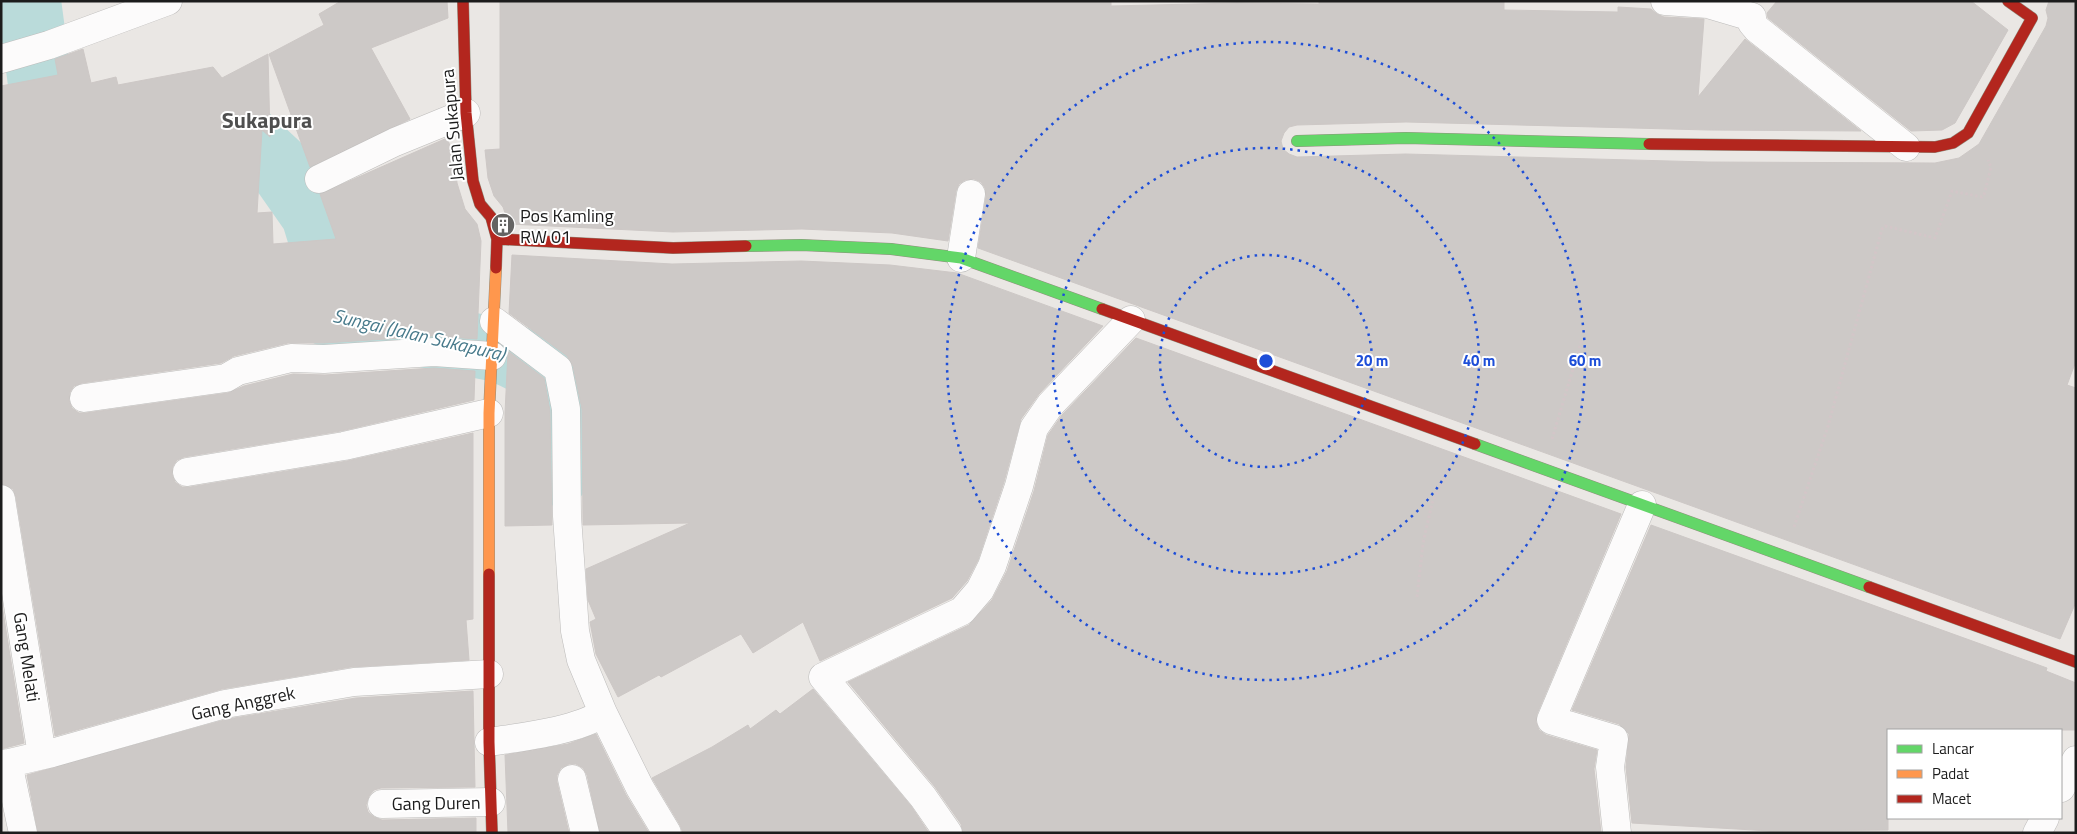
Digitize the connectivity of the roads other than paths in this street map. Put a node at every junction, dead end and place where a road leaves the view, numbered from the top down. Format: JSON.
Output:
{"nodes":[{"id":1,"x":168,"y":1,"type":"edge"},
{"id":2,"x":463,"y":1,"type":"edge"},
{"id":3,"x":1665,"y":1,"type":"edge"},
{"id":4,"x":2008,"y":1,"type":"edge"},
{"id":5,"x":1759,"y":9,"type":"edge"},
{"id":6,"x":10,"y":56,"type":"edge"},
{"id":7,"x":466,"y":113,"type":"junction"},
{"id":8,"x":1297,"y":141,"type":"dead end"},
{"id":9,"x":1906,"y":147,"type":"junction"},
{"id":10,"x":319,"y":179,"type":"dead end"},
{"id":11,"x":971,"y":194,"type":"dead end"},
{"id":12,"x":497,"y":239,"type":"junction"},
{"id":13,"x":961,"y":258,"type":"junction"},
{"id":14,"x":1131,"y":320,"type":"junction"},
{"id":15,"x":493,"y":341,"type":"junction"},
{"id":16,"x":84,"y":398,"type":"dead end"},
{"id":17,"x":489,"y":413,"type":"junction"},
{"id":18,"x":187,"y":472,"type":"dead end"},
{"id":19,"x":1,"y":499,"type":"edge"},
{"id":20,"x":1642,"y":505,"type":"junction"},
{"id":21,"x":7,"y":572,"type":"edge"},
{"id":22,"x":2076,"y":662,"type":"edge"},
{"id":23,"x":489,"y":674,"type":"junction"},
{"id":24,"x":596,"y":717,"type":"junction"},
{"id":25,"x":489,"y":742,"type":"junction"},
{"id":26,"x":42,"y":755,"type":"junction"},
{"id":27,"x":2076,"y":760,"type":"edge"},
{"id":28,"x":5,"y":764,"type":"edge"},
{"id":29,"x":572,"y":779,"type":"dead end"},
{"id":30,"x":2062,"y":786,"type":"edge"},
{"id":31,"x":490,"y":802,"type":"junction"},
{"id":32,"x":382,"y":804,"type":"dead end"},
{"id":33,"x":2044,"y":819,"type":"edge"},
{"id":34,"x":23,"y":833,"type":"edge"},
{"id":35,"x":492,"y":833,"type":"edge"},
{"id":36,"x":585,"y":833,"type":"edge"},
{"id":37,"x":667,"y":833,"type":"edge"},
{"id":38,"x":948,"y":833,"type":"edge"},
{"id":39,"x":1617,"y":833,"type":"edge"},
{"id":40,"x":2037,"y":833,"type":"edge"}],
"edges":[{"from":1,"to":6,"type":"street"},
{"from":2,"to":7,"type":"street","name":"Jalan Sukapura"},
{"from":3,"to":5,"type":"street"},
{"from":4,"to":9,"type":"street"},
{"from":5,"to":9,"type":"street"},
{"from":7,"to":10,"type":"street"},
{"from":7,"to":12,"type":"street","name":"Jalan Sukapura"},
{"from":8,"to":9,"type":"street"},
{"from":11,"to":13,"type":"street"},
{"from":12,"to":13,"type":"street"},
{"from":12,"to":15,"type":"street","name":"Jalan Sukapura"},
{"from":13,"to":14,"type":"street"},
{"from":14,"to":20,"type":"street"},
{"from":14,"to":38,"type":"street"},
{"from":15,"to":16,"type":"street"},
{"from":15,"to":17,"type":"street","name":"Jalan Sukapura"},
{"from":15,"to":24,"type":"street"},
{"from":17,"to":18,"type":"street"},
{"from":17,"to":23,"type":"street","name":"Jalan Sukapura"},
{"from":19,"to":21,"type":"street","name":"Gang Melati"},
{"from":20,"to":22,"type":"street"},
{"from":20,"to":39,"type":"street"},
{"from":21,"to":26,"type":"street","name":"Gang Melati"},
{"from":23,"to":25,"type":"street","name":"Jalan Sukapura"},
{"from":23,"to":26,"type":"street","name":"Gang Anggrek"},
{"from":24,"to":25,"type":"street"},
{"from":24,"to":37,"type":"street"},
{"from":25,"to":31,"type":"street","name":"Jalan Sukapura"},
{"from":26,"to":28,"type":"street","name":"Gang Anggrek"},
{"from":27,"to":30,"type":"street"},
{"from":28,"to":34,"type":"street"},
{"from":29,"to":36,"type":"street"},
{"from":31,"to":32,"type":"street","name":"Gang Duren"},
{"from":31,"to":35,"type":"street","name":"Jalan Sukapura"},
{"from":33,"to":40,"type":"street"}]}
